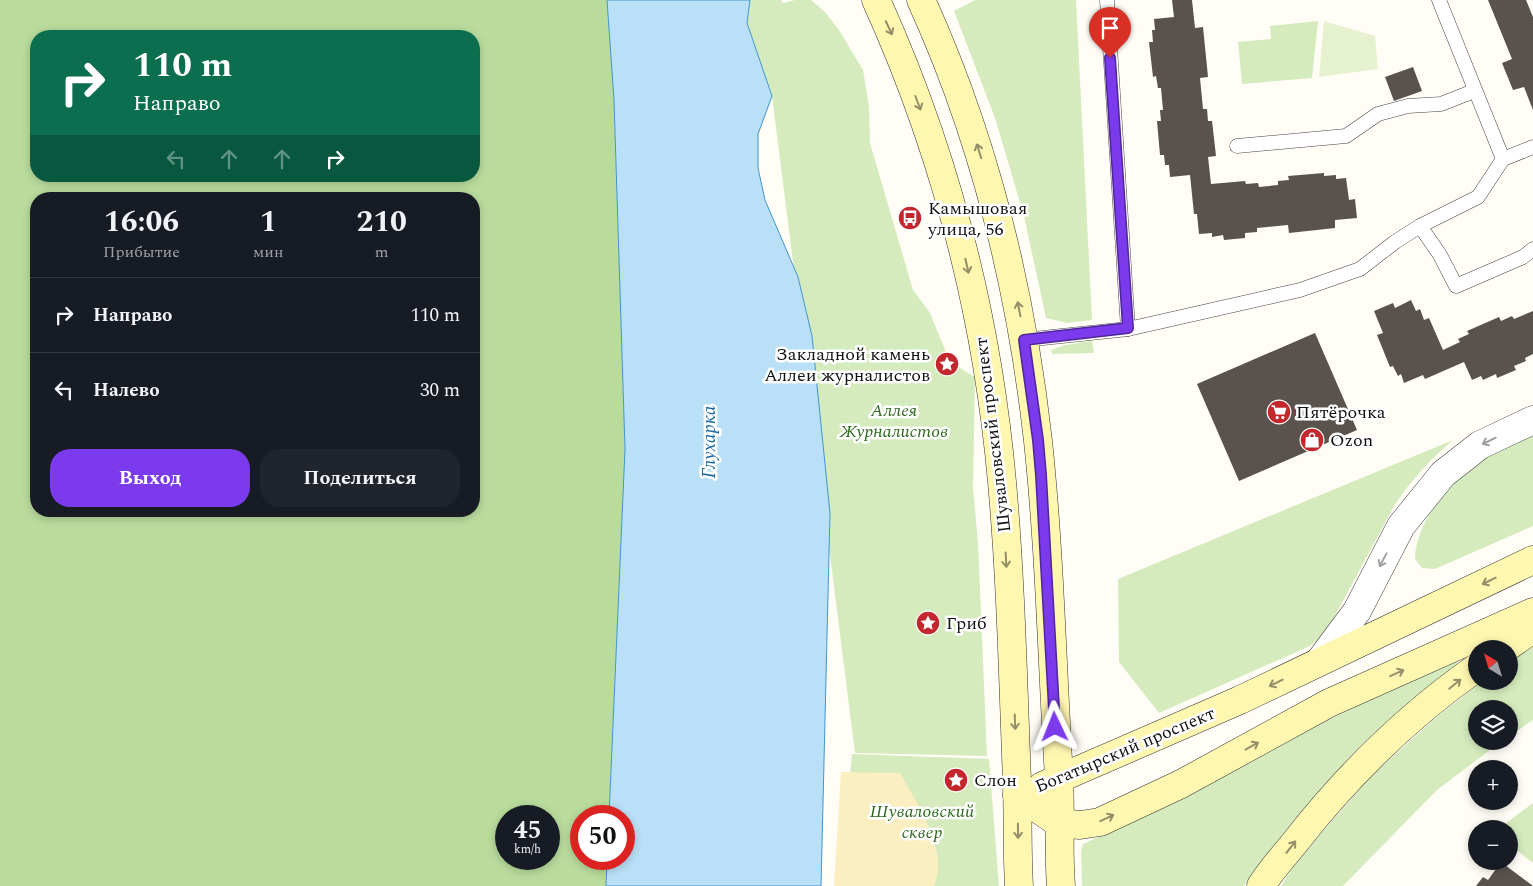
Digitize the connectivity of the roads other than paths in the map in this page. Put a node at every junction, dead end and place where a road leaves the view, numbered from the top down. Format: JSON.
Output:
{"nodes":[{"id":1,"x":876,"y":0,"type":"edge"},
{"id":2,"x":921,"y":0,"type":"edge"},
{"id":3,"x":1106,"y":0,"type":"edge"},
{"id":4,"x":1439,"y":0,"type":"edge"},
{"id":5,"x":1474,"y":91,"type":"junction"},
{"id":6,"x":1237,"y":146,"type":"dead end"},
{"id":7,"x":1533,"y":147,"type":"edge"},
{"id":8,"x":1503,"y":159,"type":"junction"},
{"id":9,"x":1420,"y":226,"type":"junction"},
{"id":10,"x":1533,"y":249,"type":"edge"},
{"id":11,"x":1128,"y":328,"type":"junction"},
{"id":12,"x":1024,"y":340,"type":"junction"},
{"id":13,"x":1533,"y":420,"type":"edge"},
{"id":14,"x":1533,"y":560,"type":"edge"},
{"id":15,"x":1533,"y":612,"type":"edge"},
{"id":16,"x":1533,"y":629,"type":"edge"},
{"id":17,"x":1517,"y":640,"type":"edge"},
{"id":18,"x":1319,"y":662,"type":"junction"},
{"id":19,"x":1468,"y":674,"type":"edge"},
{"id":20,"x":1059,"y":780,"type":"junction"},
{"id":21,"x":1017,"y":795,"type":"junction"},
{"id":22,"x":1059,"y":823,"type":"junction"},
{"id":23,"x":1020,"y":886,"type":"edge"},
{"id":24,"x":1061,"y":886,"type":"edge"},
{"id":25,"x":1261,"y":886,"type":"edge"}],
"edges":[{"from":1,"to":21,"type":"main road","name":"Шуваловский проспект","one_way":true},
{"from":12,"to":2,"type":"main road","one_way":true},
{"from":3,"to":11,"type":"lane"},
{"from":4,"to":5,"type":"lane"},
{"from":5,"to":6,"type":"lane"},
{"from":5,"to":8,"type":"lane"},
{"from":7,"to":8,"type":"lane"},
{"from":8,"to":9,"type":"lane"},
{"from":9,"to":10,"type":"lane"},
{"from":9,"to":11,"type":"lane"},
{"from":11,"to":12,"type":"lane"},
{"from":12,"to":20,"type":"main road"},
{"from":13,"to":18,"type":"street","one_way":true},
{"from":14,"to":18,"type":"main road","name":"Богатырский проспект","one_way":true},
{"from":22,"to":15,"type":"main road","one_way":true},
{"from":16,"to":17,"type":"main road"},
{"from":18,"to":20,"type":"main road","name":"Богатырский проспект","one_way":true},
{"from":25,"to":19,"type":"main road","one_way":true},
{"from":20,"to":21,"type":"main road","name":"Богатырский проспект"},
{"from":20,"to":22,"type":"main road"},
{"from":21,"to":22,"type":"main road","name":"Богатырский проспект"},
{"from":21,"to":23,"type":"main road","name":"Шуваловский проспект","one_way":true},
{"from":22,"to":24,"type":"main road"}]}
